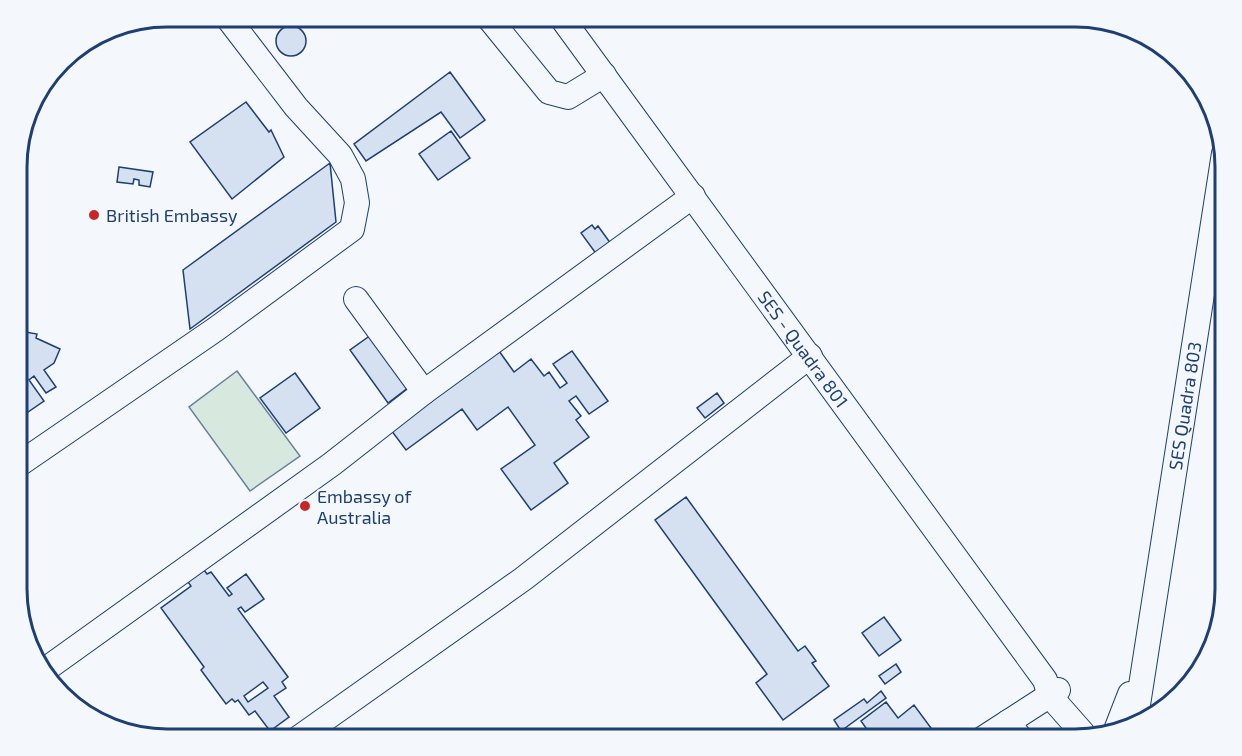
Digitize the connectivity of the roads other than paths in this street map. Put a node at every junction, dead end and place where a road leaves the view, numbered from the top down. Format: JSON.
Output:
{"nodes":[{"id":1,"x":235,"y":27,"type":"edge"},
{"id":2,"x":497,"y":27,"type":"edge"},
{"id":3,"x":569,"y":27,"type":"edge"},
{"id":4,"x":604,"y":75,"type":"junction"},
{"id":5,"x":693,"y":196,"type":"junction"},
{"id":6,"x":1215,"y":209,"type":"edge"},
{"id":7,"x":357,"y":299,"type":"dead end"},
{"id":8,"x":810,"y":356,"type":"junction"},
{"id":9,"x":424,"y":392,"type":"junction"},
{"id":10,"x":27,"y":459,"type":"edge"},
{"id":11,"x":1143,"y":658,"type":"junction"},
{"id":12,"x":50,"y":666,"type":"edge"},
{"id":13,"x":1051,"y":689,"type":"junction"},
{"id":14,"x":1136,"y":714,"type":"edge"},
{"id":15,"x":1119,"y":721,"type":"edge"},
{"id":16,"x":1095,"y":728,"type":"edge"},
{"id":17,"x":312,"y":729,"type":"edge"},
{"id":18,"x":1017,"y":729,"type":"edge"},
{"id":19,"x":1080,"y":729,"type":"edge"}],
"edges":[{"from":1,"to":10,"type":"street"},
{"from":2,"to":4,"type":"street"},
{"from":3,"to":4,"type":"street","name":"SES - Quadra 801"},
{"from":4,"to":5,"type":"street","name":"SES - Quadra 801"},
{"from":5,"to":8,"type":"street","name":"SES - Quadra 801"},
{"from":5,"to":9,"type":"street"},
{"from":6,"to":11,"type":"street","name":"SES Quadra 803"},
{"from":7,"to":9,"type":"street"},
{"from":8,"to":13,"type":"street","name":"SES - Quadra 801"},
{"from":8,"to":17,"type":"street"},
{"from":9,"to":12,"type":"street"},
{"from":11,"to":14,"type":"street","name":"SES Quadra 803"},
{"from":11,"to":15,"type":"street","name":"SES Quadra 803"},
{"from":13,"to":16,"type":"street","name":"SES - Quadra 801"},
{"from":13,"to":18,"type":"street"},
{"from":13,"to":19,"type":"street","name":"SES - Quadra 801"}]}
